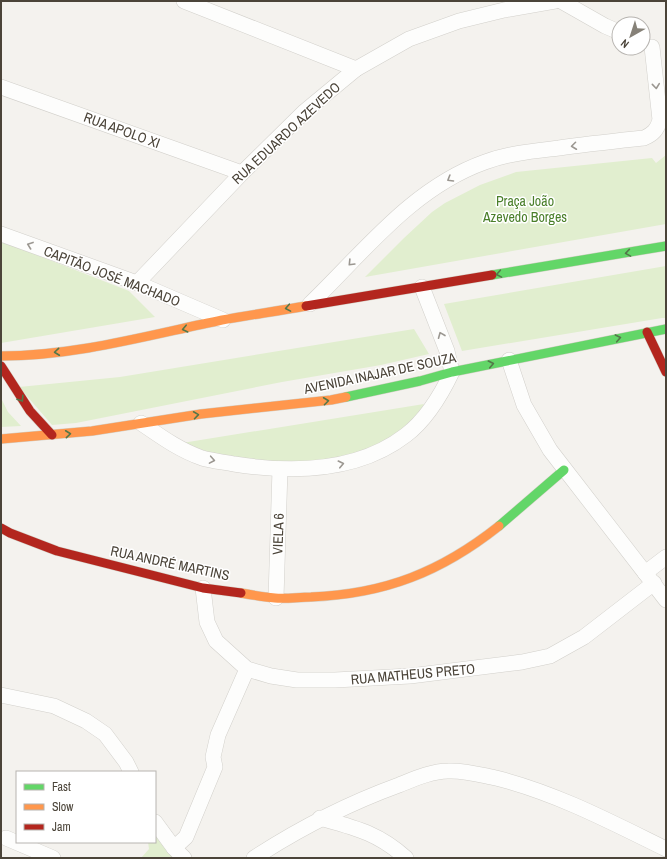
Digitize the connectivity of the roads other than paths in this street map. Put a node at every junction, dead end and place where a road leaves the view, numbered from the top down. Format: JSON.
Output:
{"nodes":[{"id":1,"x":184,"y":1,"type":"edge"},
{"id":2,"x":555,"y":1,"type":"edge"},
{"id":3,"x":561,"y":1,"type":"edge"},
{"id":4,"x":214,"y":6,"type":"edge"},
{"id":5,"x":611,"y":29,"type":"edge"},
{"id":6,"x":654,"y":47,"type":"edge"},
{"id":7,"x":356,"y":69,"type":"junction"},
{"id":8,"x":1,"y":87,"type":"edge"},
{"id":9,"x":242,"y":173,"type":"junction"},
{"id":10,"x":1,"y":234,"type":"edge"},
{"id":11,"x":666,"y":246,"type":"edge"},
{"id":12,"x":137,"y":283,"type":"junction"},
{"id":13,"x":422,"y":287,"type":"junction"},
{"id":14,"x":310,"y":304,"type":"junction"},
{"id":15,"x":223,"y":320,"type":"junction"},
{"id":16,"x":666,"y":329,"type":"edge"},
{"id":17,"x":647,"y":332,"type":"junction"},
{"id":18,"x":1,"y":356,"type":"edge"},
{"id":19,"x":509,"y":360,"type":"junction"},
{"id":20,"x":1,"y":366,"type":"edge"},
{"id":21,"x":452,"y":372,"type":"junction"},
{"id":22,"x":666,"y":372,"type":"edge"},
{"id":23,"x":141,"y":423,"type":"junction"},
{"id":24,"x":52,"y":436,"type":"junction"},
{"id":25,"x":1,"y":440,"type":"edge"},
{"id":26,"x":280,"y":470,"type":"junction"},
{"id":27,"x":564,"y":470,"type":"junction"},
{"id":28,"x":1,"y":528,"type":"edge"},
{"id":29,"x":666,"y":557,"type":"edge"},
{"id":30,"x":649,"y":578,"type":"junction"},
{"id":31,"x":203,"y":588,"type":"junction"},
{"id":32,"x":276,"y":598,"type":"junction"},
{"id":33,"x":666,"y":600,"type":"edge"},
{"id":34,"x":247,"y":668,"type":"junction"},
{"id":35,"x":1,"y":695,"type":"edge"},
{"id":36,"x":130,"y":771,"type":"edge"},
{"id":37,"x":320,"y":818,"type":"junction"},
{"id":38,"x":156,"y":823,"type":"edge"},
{"id":39,"x":6,"y":838,"type":"dead end"},
{"id":40,"x":16,"y":842,"type":"edge"},
{"id":41,"x":18,"y":843,"type":"edge"},
{"id":42,"x":666,"y":848,"type":"edge"},
{"id":43,"x":179,"y":853,"type":"edge"},
{"id":44,"x":53,"y":858,"type":"edge"},
{"id":45,"x":254,"y":858,"type":"edge"},
{"id":46,"x":406,"y":858,"type":"edge"}],
"edges":[{"from":1,"to":4,"type":"street"},
{"from":2,"to":7,"type":"street","name":"RUA EDUARDO AZEVEDO"},
{"from":3,"to":5,"type":"street"},
{"from":4,"to":7,"type":"street"},
{"from":6,"to":14,"type":"street","one_way":true},
{"from":7,"to":9,"type":"street","name":"RUA EDUARDO AZEVEDO"},
{"from":8,"to":9,"type":"street","name":"RUA APOLO XI"},
{"from":9,"to":12,"type":"street","name":"RUA EDUARDO AZEVEDO"},
{"from":12,"to":10,"type":"street","name":"CAPITÃO JOSÉ MACHADO","one_way":true},
{"from":11,"to":13,"type":"main road","one_way":true},
{"from":12,"to":15,"type":"street","name":"CAPITÃO JOSÉ MACHADO"},
{"from":13,"to":14,"type":"main road"},
{"from":21,"to":13,"type":"street","one_way":true},
{"from":14,"to":15,"type":"main road","one_way":true},
{"from":15,"to":18,"type":"main road","one_way":true},
{"from":16,"to":17,"type":"main road","name":"AVENIDA INAJAR DE SOUZA"},
{"from":19,"to":17,"type":"main road","name":"AVENIDA INAJAR DE SOUZA","one_way":true},
{"from":17,"to":22,"type":"main road"},
{"from":21,"to":19,"type":"main road","name":"AVENIDA INAJAR DE SOUZA","one_way":true},
{"from":19,"to":27,"type":"street"},
{"from":20,"to":24,"type":"main road","one_way":true},
{"from":23,"to":21,"type":"main road","name":"AVENIDA INAJAR DE SOUZA","one_way":true},
{"from":26,"to":21,"type":"street","one_way":true},
{"from":24,"to":23,"type":"main road","name":"AVENIDA INAJAR DE SOUZA","one_way":true},
{"from":23,"to":26,"type":"street","one_way":true},
{"from":24,"to":25,"type":"main road","name":"AVENIDA INAJAR DE SOUZA"},
{"from":26,"to":32,"type":"street","name":"VIELA 6"},
{"from":27,"to":30,"type":"street"},
{"from":27,"to":32,"type":"main road","name":"RUA ANDRÉ MARTINS"},
{"from":28,"to":31,"type":"main road","name":"RUA ANDRÉ MARTINS"},
{"from":29,"to":30,"type":"street","name":"RUA MATHEUS PRETO"},
{"from":30,"to":33,"type":"street"},
{"from":30,"to":34,"type":"street","name":"RUA MATHEUS PRETO"},
{"from":31,"to":32,"type":"main road","name":"RUA ANDRÉ MARTINS"},
{"from":31,"to":34,"type":"street","name":"RUA MATHEUS PRETO"},
{"from":34,"to":43,"type":"street"},
{"from":35,"to":36,"type":"street"},
{"from":37,"to":42,"type":"street"},
{"from":37,"to":45,"type":"street"},
{"from":37,"to":46,"type":"street"},
{"from":38,"to":43,"type":"street"},
{"from":39,"to":40,"type":"street"},
{"from":41,"to":44,"type":"street"}]}
